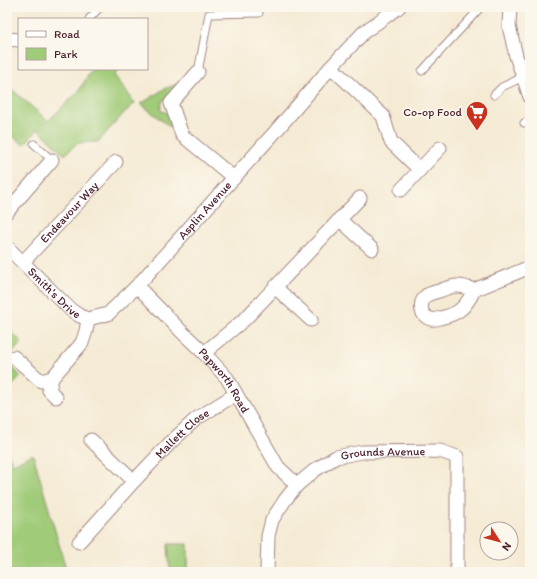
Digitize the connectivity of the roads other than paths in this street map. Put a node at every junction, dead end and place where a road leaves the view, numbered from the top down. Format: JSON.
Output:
{"nodes":[{"id":1,"x":100,"y":7,"type":"edge"},
{"id":2,"x":399,"y":7,"type":"edge"},
{"id":3,"x":481,"y":7,"type":"edge"},
{"id":4,"x":510,"y":7,"type":"edge"},
{"id":5,"x":259,"y":13,"type":"dead end"},
{"id":6,"x":90,"y":18,"type":"edge"},
{"id":7,"x":7,"y":39,"type":"edge"},
{"id":8,"x":18,"y":40,"type":"edge"},
{"id":9,"x":331,"y":67,"type":"junction"},
{"id":10,"x":422,"y":71,"type":"dead end"},
{"id":11,"x":198,"y":72,"type":"joint"},
{"id":12,"x":523,"y":77,"type":"junction"},
{"id":13,"x":494,"y":95,"type":"dead end"},
{"id":14,"x":530,"y":97,"type":"edge"},
{"id":15,"x":34,"y":144,"type":"dead end"},
{"id":16,"x":440,"y":148,"type":"dead end"},
{"id":17,"x":52,"y":160,"type":"joint"},
{"id":18,"x":116,"y":162,"type":"dead end"},
{"id":19,"x":419,"y":169,"type":"junction"},
{"id":20,"x":234,"y":178,"type":"junction"},
{"id":21,"x":401,"y":190,"type":"dead end"},
{"id":22,"x":360,"y":198,"type":"dead end"},
{"id":23,"x":7,"y":212,"type":"edge"},
{"id":24,"x":339,"y":219,"type":"junction"},
{"id":25,"x":7,"y":247,"type":"edge"},
{"id":26,"x":372,"y":249,"type":"dead end"},
{"id":27,"x":23,"y":262,"type":"junction"},
{"id":28,"x":530,"y":267,"type":"edge"},
{"id":29,"x":137,"y":286,"type":"junction"},
{"id":30,"x":275,"y":286,"type":"junction"},
{"id":31,"x":474,"y":290,"type":"dead end"},
{"id":32,"x":88,"y":319,"type":"junction"},
{"id":33,"x":311,"y":320,"type":"dead end"},
{"id":34,"x":204,"y":353,"type":"junction"},
{"id":35,"x":14,"y":357,"type":"dead end"},
{"id":36,"x":52,"y":378,"type":"junction"},
{"id":37,"x":236,"y":394,"type":"junction"},
{"id":38,"x":56,"y":397,"type":"dead end"},
{"id":39,"x":91,"y":440,"type":"dead end"},
{"id":40,"x":134,"y":481,"type":"junction"},
{"id":41,"x":297,"y":484,"type":"junction"},
{"id":42,"x":79,"y":542,"type":"dead end"},
{"id":43,"x":267,"y":572,"type":"edge"},
{"id":44,"x":457,"y":572,"type":"edge"}],
"edges":[{"from":1,"to":6,"type":"lane"},
{"from":2,"to":9,"type":"street","name":"Asplin Avenue"},
{"from":3,"to":10,"type":"lane"},
{"from":4,"to":12,"type":"street"},
{"from":5,"to":11,"type":"lane"},
{"from":7,"to":8,"type":"street"},
{"from":9,"to":19,"type":"street"},
{"from":9,"to":20,"type":"street","name":"Asplin Avenue"},
{"from":11,"to":20,"type":"street"},
{"from":12,"to":13,"type":"lane"},
{"from":12,"to":14,"type":"street"},
{"from":15,"to":17,"type":"lane"},
{"from":16,"to":19,"type":"street"},
{"from":17,"to":23,"type":"street"},
{"from":18,"to":27,"type":"street","name":"Endeavour Way"},
{"from":19,"to":21,"type":"street"},
{"from":20,"to":29,"type":"street","name":"Asplin Avenue"},
{"from":22,"to":24,"type":"street"},
{"from":24,"to":26,"type":"street"},
{"from":24,"to":30,"type":"street"},
{"from":25,"to":27,"type":"street","name":"Smith's Drive"},
{"from":27,"to":32,"type":"street","name":"Smith's Drive"},
{"from":28,"to":31,"type":"street"},
{"from":29,"to":32,"type":"street","name":"Asplin Avenue"},
{"from":29,"to":34,"type":"street","name":"Papworth Road"},
{"from":30,"to":33,"type":"street"},
{"from":30,"to":34,"type":"street"},
{"from":32,"to":36,"type":"street"},
{"from":34,"to":37,"type":"street","name":"Papworth Road"},
{"from":35,"to":36,"type":"street"},
{"from":36,"to":38,"type":"street"},
{"from":37,"to":40,"type":"street","name":"Mallett Close"},
{"from":37,"to":41,"type":"street","name":"Papworth Road"},
{"from":39,"to":40,"type":"street"},
{"from":40,"to":42,"type":"street","name":"Mallett Close"},
{"from":41,"to":43,"type":"street","name":"Grounds Avenue"},
{"from":41,"to":44,"type":"street","name":"Grounds Avenue"}]}
